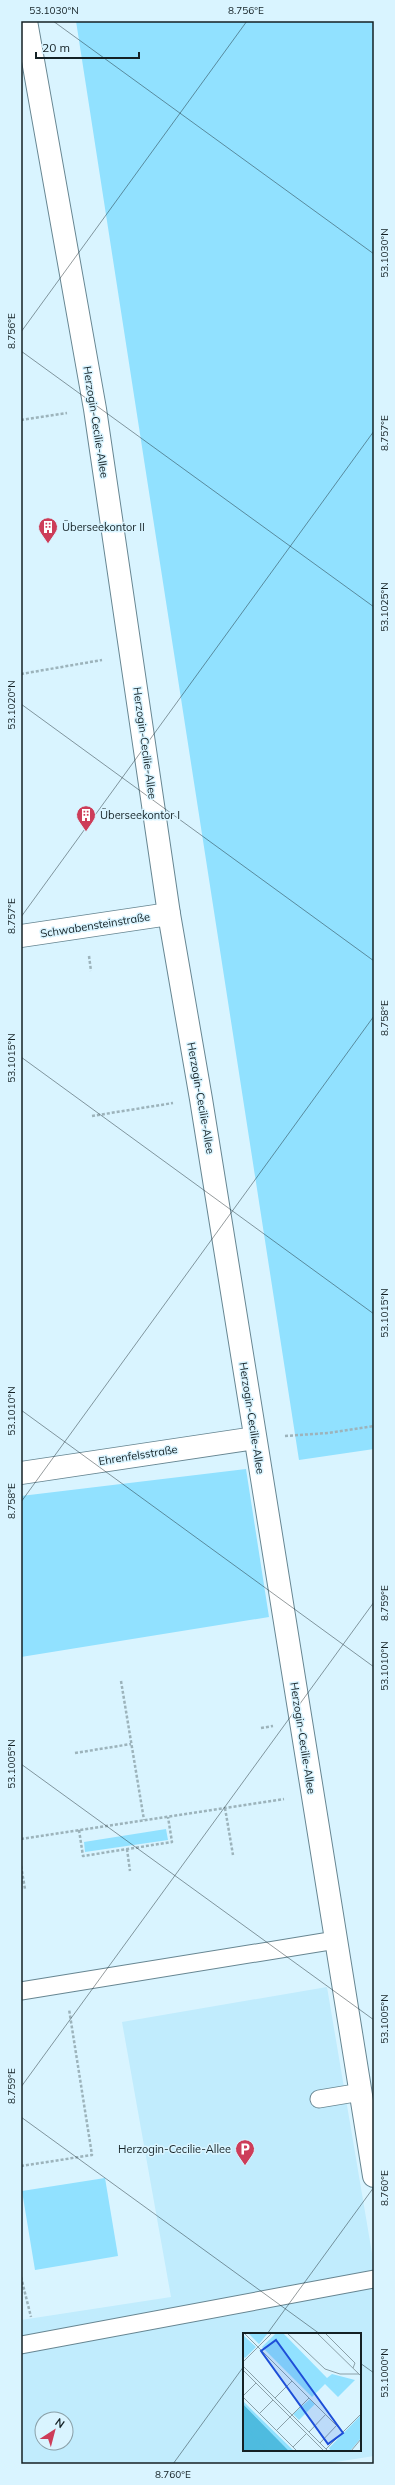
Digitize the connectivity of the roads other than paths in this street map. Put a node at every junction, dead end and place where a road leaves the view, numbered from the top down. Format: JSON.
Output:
{"nodes":[{"id":1,"x":26,"y":21,"type":"edge"},
{"id":2,"x":169,"y":914,"type":"junction"},
{"id":3,"x":21,"y":936,"type":"edge"},
{"id":4,"x":255,"y":1438,"type":"junction"},
{"id":5,"x":21,"y":1473,"type":"edge"},
{"id":6,"x":336,"y":1940,"type":"junction"},
{"id":7,"x":21,"y":1991,"type":"edge"},
{"id":8,"x":360,"y":2092,"type":"junction"},
{"id":9,"x":319,"y":2099,"type":"dead end"},
{"id":10,"x":374,"y":2176,"type":"edge"},
{"id":11,"x":374,"y":2279,"type":"edge"},
{"id":12,"x":29,"y":2343,"type":"edge"}],
"edges":[{"from":1,"to":2,"type":"street","name":"Herzogin-Cecilie-Allee"},
{"from":2,"to":3,"type":"street","name":"Schwabensteinstraße"},
{"from":2,"to":4,"type":"street","name":"Herzogin-Cecilie-Allee"},
{"from":4,"to":5,"type":"street","name":"Ehrenfelsstraße"},
{"from":4,"to":6,"type":"street","name":"Herzogin-Cecilie-Allee"},
{"from":6,"to":7,"type":"lane"},
{"from":6,"to":8,"type":"street","name":"Herzogin-Cecilie-Allee"},
{"from":8,"to":9,"type":"lane"},
{"from":8,"to":10,"type":"street","name":"Herzogin-Cecilie-Allee"},
{"from":11,"to":12,"type":"lane"}]}
